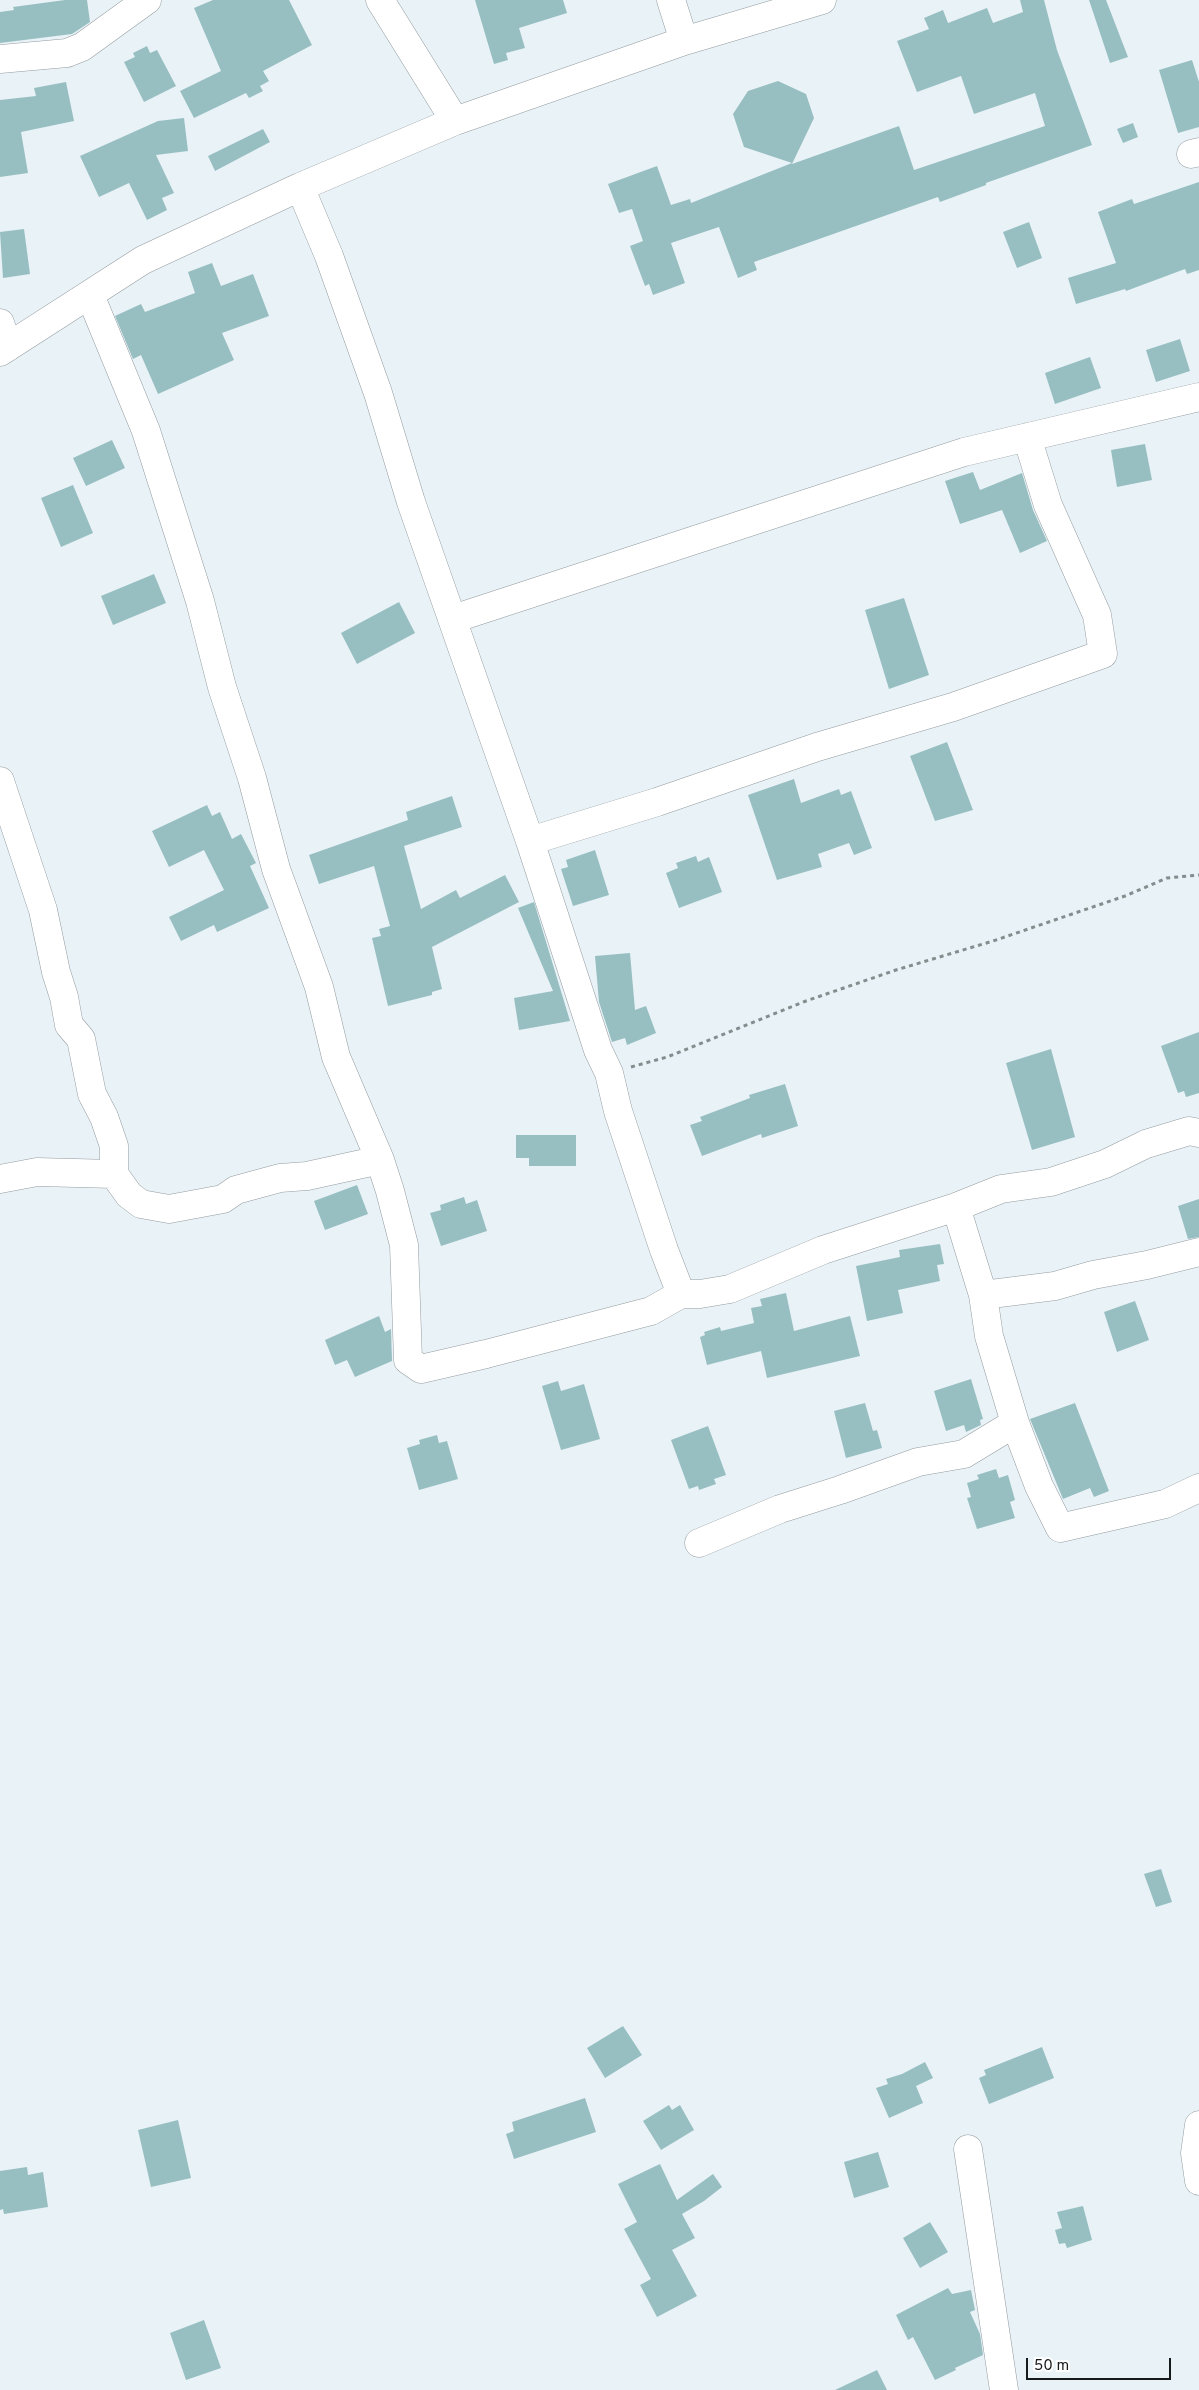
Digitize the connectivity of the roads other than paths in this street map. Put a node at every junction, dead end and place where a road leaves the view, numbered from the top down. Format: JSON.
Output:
{"nodes":[{"id":1,"x":147,"y":0,"type":"edge"},
{"id":2,"x":380,"y":0,"type":"edge"},
{"id":3,"x":671,"y":0,"type":"edge"},
{"id":4,"x":822,"y":0,"type":"edge"},
{"id":5,"x":684,"y":41,"type":"junction"},
{"id":6,"x":0,"y":60,"type":"edge"},
{"id":7,"x":455,"y":120,"type":"junction"},
{"id":8,"x":300,"y":187,"type":"junction"},
{"id":9,"x":90,"y":296,"type":"junction"},
{"id":10,"x":2,"y":341,"type":"edge"},
{"id":11,"x":1199,"y":397,"type":"edge"},
{"id":12,"x":1028,"y":437,"type":"junction"},
{"id":13,"x":453,"y":618,"type":"junction"},
{"id":14,"x":0,"y":781,"type":"edge"},
{"id":15,"x":530,"y":840,"type":"junction"},
{"id":16,"x":1199,"y":1133,"type":"edge"},
{"id":17,"x":380,"y":1160,"type":"junction"},
{"id":18,"x":114,"y":1174,"type":"junction"},
{"id":19,"x":0,"y":1178,"type":"edge"},
{"id":20,"x":956,"y":1207,"type":"junction"},
{"id":21,"x":1199,"y":1252,"type":"edge"},
{"id":22,"x":681,"y":1294,"type":"junction"},
{"id":23,"x":983,"y":1296,"type":"junction"},
{"id":24,"x":1015,"y":1424,"type":"junction"},
{"id":25,"x":1199,"y":1488,"type":"edge"},
{"id":26,"x":699,"y":1544,"type":"dead end"},
{"id":27,"x":1199,"y":2125,"type":"edge"},
{"id":28,"x":968,"y":2149,"type":"dead end"},
{"id":29,"x":1199,"y":2181,"type":"edge"},
{"id":30,"x":1004,"y":2390,"type":"edge"}],
"edges":[{"from":1,"to":6,"type":"street"},
{"from":2,"to":7,"type":"street"},
{"from":3,"to":5,"type":"street"},
{"from":4,"to":5,"type":"street"},
{"from":5,"to":7,"type":"street"},
{"from":7,"to":8,"type":"street"},
{"from":8,"to":9,"type":"street"},
{"from":8,"to":13,"type":"street"},
{"from":9,"to":10,"type":"street"},
{"from":9,"to":17,"type":"street"},
{"from":11,"to":12,"type":"street"},
{"from":12,"to":13,"type":"street"},
{"from":12,"to":15,"type":"street"},
{"from":13,"to":15,"type":"street"},
{"from":14,"to":18,"type":"street"},
{"from":15,"to":22,"type":"street"},
{"from":16,"to":20,"type":"street"},
{"from":17,"to":18,"type":"street"},
{"from":17,"to":22,"type":"street"},
{"from":18,"to":19,"type":"street"},
{"from":20,"to":22,"type":"street"},
{"from":20,"to":23,"type":"street"},
{"from":21,"to":23,"type":"street"},
{"from":23,"to":24,"type":"street"},
{"from":24,"to":25,"type":"street"},
{"from":24,"to":26,"type":"street"},
{"from":27,"to":29,"type":"street"},
{"from":28,"to":30,"type":"street"}]}
